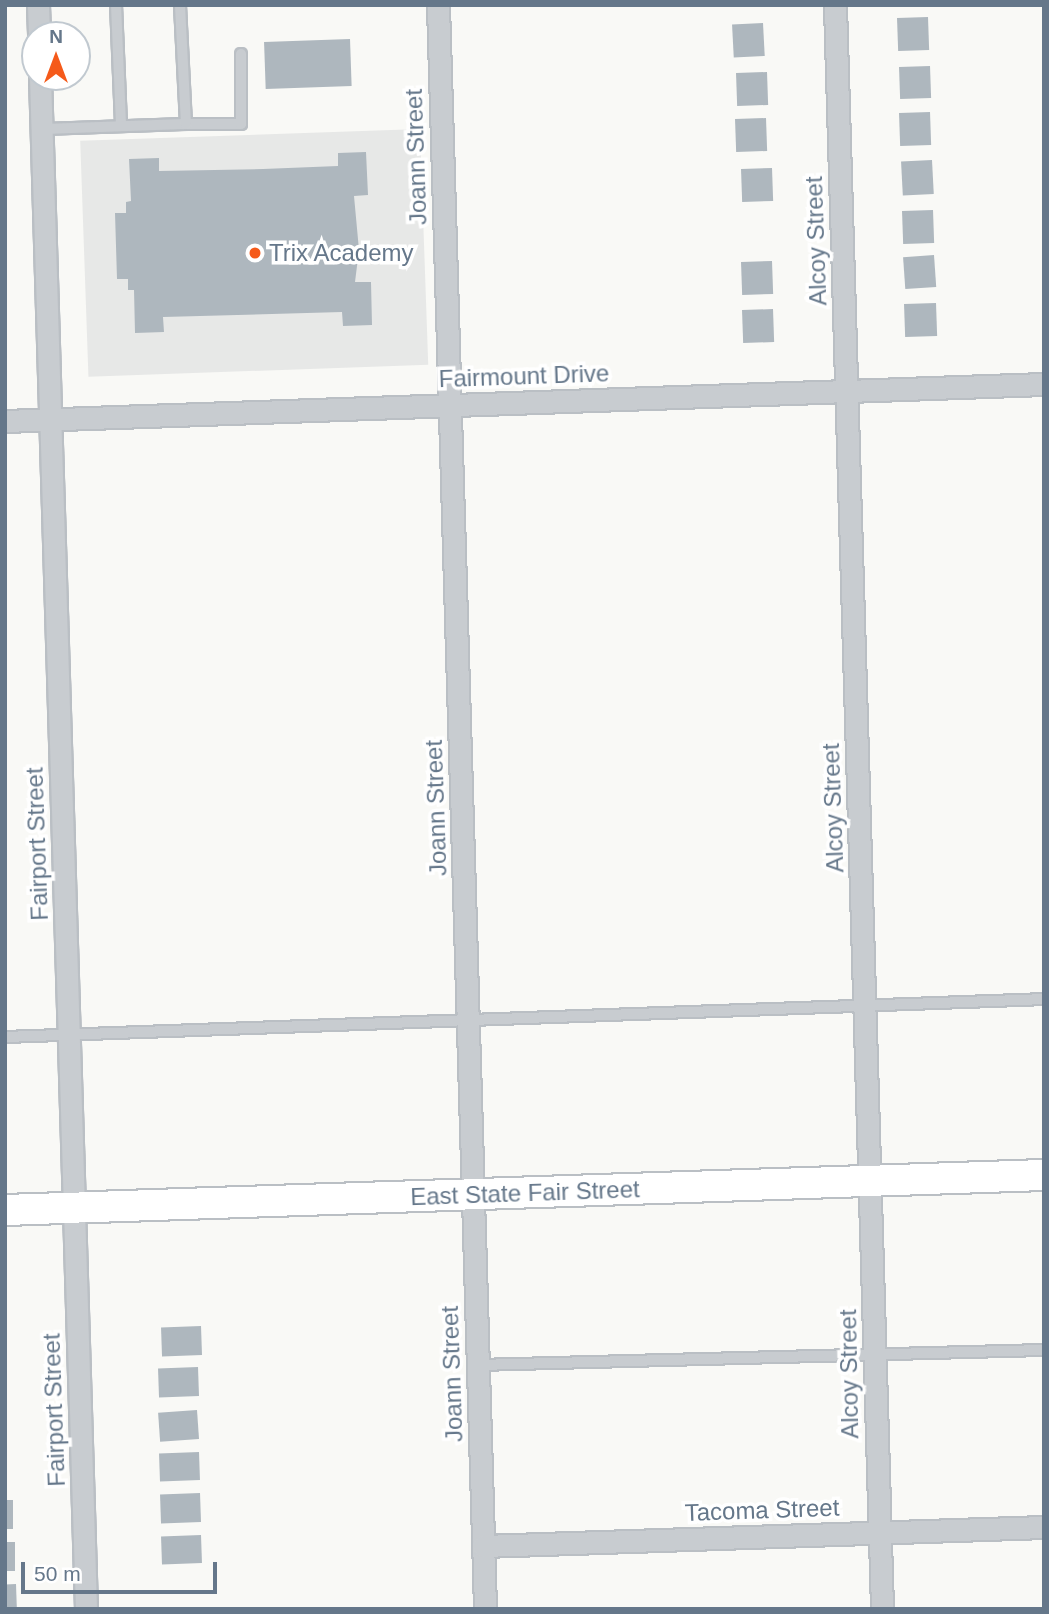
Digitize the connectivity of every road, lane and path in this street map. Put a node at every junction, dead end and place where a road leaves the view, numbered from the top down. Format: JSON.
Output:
{"nodes":[{"id":1,"x":116,"y":5,"type":"edge"},
{"id":2,"x":180,"y":5,"type":"edge"},
{"id":3,"x":438,"y":5,"type":"edge"},
{"id":4,"x":835,"y":5,"type":"edge"},
{"id":5,"x":241,"y":54,"type":"dead end"},
{"id":6,"x":41,"y":91,"type":"edge"},
{"id":7,"x":186,"y":124,"type":"junction"},
{"id":8,"x":121,"y":126,"type":"junction"},
{"id":9,"x":42,"y":128,"type":"junction"},
{"id":10,"x":1044,"y":384,"type":"edge"},
{"id":11,"x":847,"y":391,"type":"junction"},
{"id":12,"x":450,"y":405,"type":"junction"},
{"id":13,"x":50,"y":420,"type":"junction"},
{"id":14,"x":5,"y":421,"type":"edge"},
{"id":15,"x":1044,"y":999,"type":"edge"},
{"id":16,"x":865,"y":1005,"type":"junction"},
{"id":17,"x":468,"y":1017,"type":"junction"},
{"id":18,"x":69,"y":1034,"type":"junction"},
{"id":19,"x":5,"y":1037,"type":"edge"},
{"id":20,"x":1044,"y":1175,"type":"edge"},
{"id":21,"x":870,"y":1182,"type":"junction"},
{"id":22,"x":474,"y":1195,"type":"junction"},
{"id":23,"x":74,"y":1208,"type":"junction"},
{"id":24,"x":5,"y":1210,"type":"edge"},
{"id":25,"x":1044,"y":1350,"type":"edge"},
{"id":26,"x":875,"y":1355,"type":"junction"},
{"id":27,"x":478,"y":1365,"type":"junction"},
{"id":28,"x":1044,"y":1527,"type":"edge"},
{"id":29,"x":879,"y":1532,"type":"junction"},
{"id":30,"x":483,"y":1546,"type":"junction"},
{"id":31,"x":86,"y":1609,"type":"edge"},
{"id":32,"x":485,"y":1609,"type":"edge"},
{"id":33,"x":881,"y":1609,"type":"edge"}],
"edges":[{"from":1,"to":8,"type":"lane"},
{"from":2,"to":7,"type":"lane"},
{"from":3,"to":12,"type":"street","name":"Joann Street"},
{"from":4,"to":11,"type":"street","name":"Alcoy Street"},
{"from":5,"to":7,"type":"lane"},
{"from":6,"to":9,"type":"street","name":"Fairport Street"},
{"from":7,"to":8,"type":"lane"},
{"from":8,"to":9,"type":"lane"},
{"from":9,"to":13,"type":"street","name":"Fairport Street"},
{"from":10,"to":11,"type":"street","name":"Fairmount Drive"},
{"from":11,"to":12,"type":"street","name":"Fairmount Drive"},
{"from":11,"to":16,"type":"street","name":"Alcoy Street"},
{"from":12,"to":13,"type":"street","name":"Fairmount Drive"},
{"from":12,"to":17,"type":"street","name":"Joann Street"},
{"from":13,"to":14,"type":"street","name":"Fairmount Drive"},
{"from":13,"to":18,"type":"street","name":"Fairport Street"},
{"from":15,"to":16,"type":"lane"},
{"from":16,"to":17,"type":"lane"},
{"from":16,"to":21,"type":"street","name":"Alcoy Street"},
{"from":17,"to":18,"type":"lane"},
{"from":17,"to":22,"type":"street","name":"Joann Street"},
{"from":18,"to":19,"type":"lane"},
{"from":18,"to":23,"type":"street","name":"Fairport Street"},
{"from":20,"to":21,"type":"street","name":"East State Fair Street"},
{"from":21,"to":22,"type":"street","name":"East State Fair Street"},
{"from":21,"to":26,"type":"street","name":"Alcoy Street"},
{"from":22,"to":23,"type":"street","name":"East State Fair Street"},
{"from":22,"to":27,"type":"street","name":"Joann Street"},
{"from":23,"to":24,"type":"street","name":"East State Fair Street"},
{"from":23,"to":31,"type":"street","name":"Fairport Street"},
{"from":25,"to":26,"type":"lane"},
{"from":26,"to":27,"type":"lane"},
{"from":26,"to":29,"type":"street","name":"Alcoy Street"},
{"from":27,"to":30,"type":"street","name":"Joann Street"},
{"from":28,"to":29,"type":"street","name":"Tacoma Street"},
{"from":29,"to":30,"type":"street","name":"Tacoma Street"},
{"from":29,"to":33,"type":"street","name":"Alcoy Street"},
{"from":30,"to":32,"type":"street","name":"Joann Street"}]}
